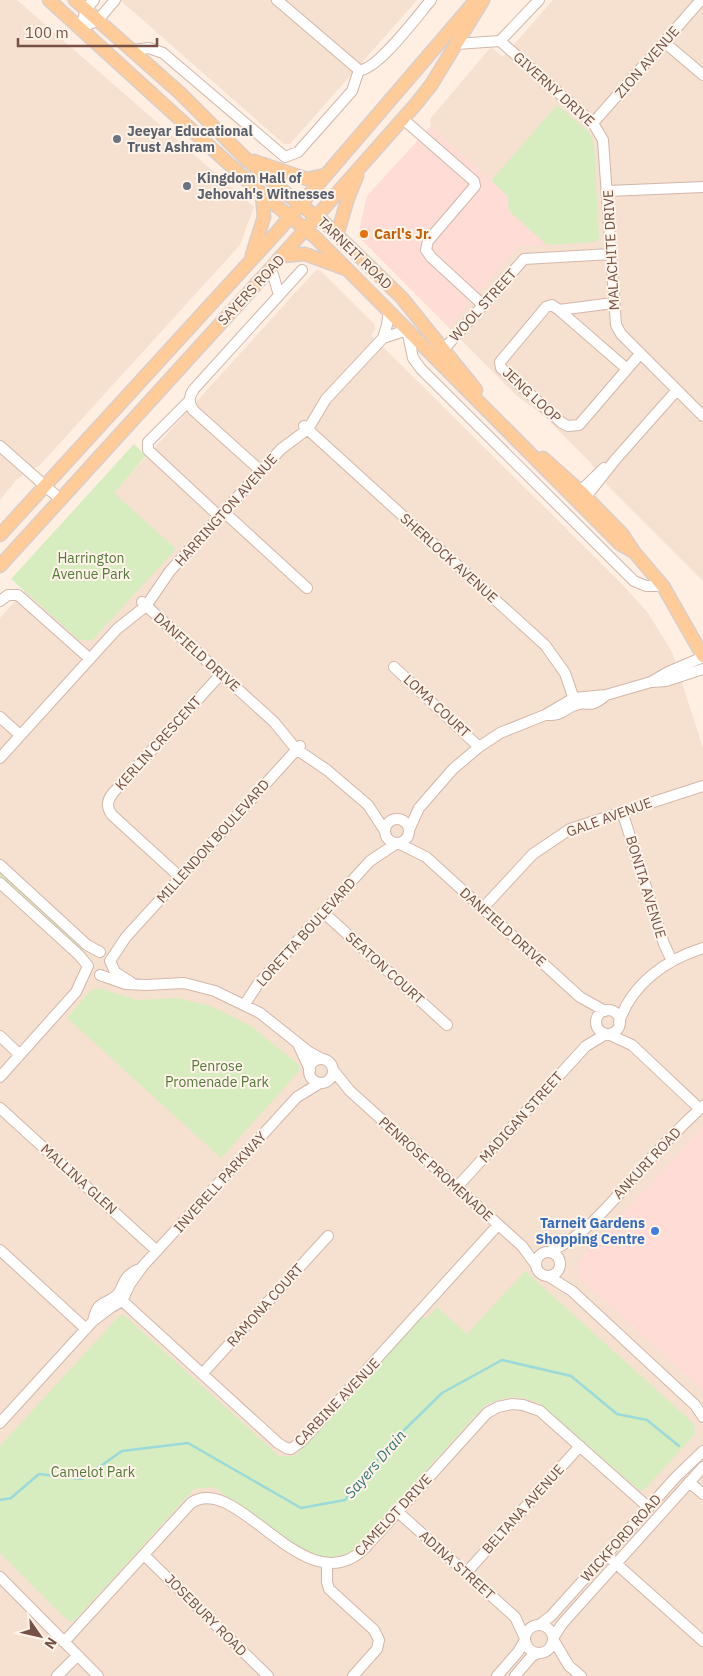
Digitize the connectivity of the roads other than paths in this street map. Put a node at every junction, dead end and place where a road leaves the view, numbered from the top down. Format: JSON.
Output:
{"nodes":[{"id":1,"x":49,"y":0,"type":"edge"},
{"id":2,"x":75,"y":0,"type":"edge"},
{"id":3,"x":115,"y":0,"type":"edge"},
{"id":4,"x":277,"y":0,"type":"edge"},
{"id":5,"x":431,"y":0,"type":"edge"},
{"id":6,"x":476,"y":0,"type":"edge"},
{"id":7,"x":483,"y":0,"type":"edge"},
{"id":8,"x":539,"y":0,"type":"edge"},
{"id":9,"x":701,"y":0,"type":"edge"},
{"id":10,"x":90,"y":5,"type":"edge"},
{"id":11,"x":98,"y":20,"type":"junction"},
{"id":12,"x":81,"y":28,"type":"junction"},
{"id":13,"x":500,"y":41,"type":"junction"},
{"id":14,"x":664,"y":42,"type":"junction"},
{"id":15,"x":456,"y":44,"type":"junction"},
{"id":16,"x":132,"y":50,"type":"junction"},
{"id":17,"x":359,"y":70,"type":"junction"},
{"id":18,"x":703,"y":75,"type":"edge"},
{"id":19,"x":403,"y":119,"type":"junction"},
{"id":20,"x":593,"y":123,"type":"junction"},
{"id":21,"x":603,"y":140,"type":"joint"},
{"id":22,"x":246,"y":159,"type":"junction"},
{"id":23,"x":362,"y":165,"type":"junction"},
{"id":24,"x":325,"y":175,"type":"junction"},
{"id":25,"x":703,"y":187,"type":"edge"},
{"id":26,"x":608,"y":191,"type":"junction"},
{"id":27,"x":262,"y":194,"type":"junction"},
{"id":28,"x":299,"y":204,"type":"junction"},
{"id":29,"x":317,"y":216,"type":"junction"},
{"id":30,"x":289,"y":217,"type":"junction"},
{"id":31,"x":306,"y":229,"type":"junction"},
{"id":32,"x":337,"y":235,"type":"junction"},
{"id":33,"x":611,"y":254,"type":"junction"},
{"id":34,"x":282,"y":256,"type":"junction"},
{"id":35,"x":250,"y":260,"type":"junction"},
{"id":36,"x":271,"y":268,"type":"junction"},
{"id":37,"x":302,"y":270,"type":"dead end"},
{"id":38,"x":348,"y":270,"type":"junction"},
{"id":39,"x":279,"y":295,"type":"junction"},
{"id":40,"x":613,"y":303,"type":"junction"},
{"id":41,"x":483,"y":304,"type":"junction"},
{"id":42,"x":389,"y":310,"type":"junction"},
{"id":43,"x":559,"y":310,"type":"junction"},
{"id":44,"x":407,"y":330,"type":"junction"},
{"id":45,"x":383,"y":338,"type":"junction"},
{"id":46,"x":444,"y":348,"type":"junction"},
{"id":47,"x":640,"y":354,"type":"junction"},
{"id":48,"x":627,"y":369,"type":"junction"},
{"id":49,"x":677,"y":390,"type":"junction"},
{"id":50,"x":189,"y":401,"type":"junction"},
{"id":51,"x":703,"y":416,"type":"edge"},
{"id":52,"x":503,"y":425,"type":"junction"},
{"id":53,"x":306,"y":427,"type":"junction"},
{"id":54,"x":0,"y":446,"type":"edge"},
{"id":55,"x":261,"y":472,"type":"junction"},
{"id":56,"x":45,"y":486,"type":"junction"},
{"id":57,"x":580,"y":498,"type":"junction"},
{"id":58,"x":60,"y":499,"type":"junction"},
{"id":59,"x":222,"y":515,"type":"junction"},
{"id":60,"x":0,"y":535,"type":"edge"},
{"id":61,"x":0,"y":566,"type":"edge"},
{"id":62,"x":663,"y":586,"type":"junction"},
{"id":63,"x":307,"y":588,"type":"dead end"},
{"id":64,"x":0,"y":601,"type":"edge"},
{"id":65,"x":144,"y":604,"type":"junction"},
{"id":66,"x":703,"y":656,"type":"edge"},
{"id":67,"x":90,"y":658,"type":"junction"},
{"id":68,"x":394,"y":667,"type":"dead end"},
{"id":69,"x":703,"y":668,"type":"edge"},
{"id":70,"x":221,"y":674,"type":"junction"},
{"id":71,"x":650,"y":682,"type":"junction"},
{"id":72,"x":575,"y":701,"type":"junction"},
{"id":73,"x":0,"y":717,"type":"edge"},
{"id":74,"x":20,"y":735,"type":"junction"},
{"id":75,"x":479,"y":747,"type":"junction"},
{"id":76,"x":298,"y":748,"type":"junction"},
{"id":77,"x":0,"y":758,"type":"edge"},
{"id":78,"x":703,"y":786,"type":"edge"},
{"id":79,"x":426,"y":799,"type":"junction"},
{"id":80,"x":368,"y":805,"type":"junction"},
{"id":81,"x":622,"y":811,"type":"junction"},
{"id":82,"x":396,"y":819,"type":"junction"},
{"id":83,"x":409,"y":830,"type":"junction"},
{"id":84,"x":385,"y":832,"type":"junction"},
{"id":85,"x":397,"y":843,"type":"junction"},
{"id":86,"x":426,"y":857,"type":"junction"},
{"id":87,"x":370,"y":861,"type":"junction"},
{"id":88,"x":0,"y":865,"type":"edge"},
{"id":89,"x":180,"y":877,"type":"junction"},
{"id":90,"x":0,"y":883,"type":"edge"},
{"id":91,"x":482,"y":909,"type":"junction"},
{"id":92,"x":323,"y":912,"type":"junction"},
{"id":93,"x":126,"y":936,"type":"junction"},
{"id":94,"x":703,"y":948,"type":"edge"},
{"id":95,"x":101,"y":953,"type":"junction"},
{"id":96,"x":672,"y":961,"type":"junction"},
{"id":97,"x":111,"y":962,"type":"junction"},
{"id":98,"x":88,"y":966,"type":"junction"},
{"id":99,"x":100,"y":975,"type":"junction"},
{"id":100,"x":133,"y":984,"type":"junction"},
{"id":101,"x":76,"y":992,"type":"junction"},
{"id":102,"x":580,"y":997,"type":"junction"},
{"id":103,"x":629,"y":998,"type":"junction"},
{"id":104,"x":245,"y":1004,"type":"junction"},
{"id":105,"x":606,"y":1011,"type":"junction"},
{"id":106,"x":596,"y":1023,"type":"junction"},
{"id":107,"x":619,"y":1023,"type":"junction"},
{"id":108,"x":447,"y":1025,"type":"dead end"},
{"id":109,"x":607,"y":1034,"type":"junction"},
{"id":110,"x":0,"y":1036,"type":"edge"},
{"id":111,"x":298,"y":1043,"type":"junction"},
{"id":112,"x":632,"y":1045,"type":"junction"},
{"id":113,"x":586,"y":1046,"type":"junction"},
{"id":114,"x":19,"y":1054,"type":"junction"},
{"id":115,"x":322,"y":1059,"type":"junction"},
{"id":116,"x":333,"y":1070,"type":"junction"},
{"id":117,"x":310,"y":1071,"type":"junction"},
{"id":118,"x":2,"y":1072,"type":"edge"},
{"id":119,"x":322,"y":1082,"type":"junction"},
{"id":120,"x":350,"y":1092,"type":"junction"},
{"id":121,"x":297,"y":1097,"type":"junction"},
{"id":122,"x":0,"y":1108,"type":"edge"},
{"id":123,"x":701,"y":1108,"type":"edge"},
{"id":124,"x":457,"y":1187,"type":"junction"},
{"id":125,"x":498,"y":1225,"type":"junction"},
{"id":126,"x":328,"y":1236,"type":"dead end"},
{"id":127,"x":569,"y":1241,"type":"junction"},
{"id":128,"x":522,"y":1246,"type":"junction"},
{"id":129,"x":0,"y":1250,"type":"edge"},
{"id":130,"x":157,"y":1251,"type":"junction"},
{"id":131,"x":548,"y":1252,"type":"junction"},
{"id":132,"x":560,"y":1263,"type":"junction"},
{"id":133,"x":536,"y":1265,"type":"junction"},
{"id":134,"x":548,"y":1276,"type":"junction"},
{"id":135,"x":572,"y":1291,"type":"junction"},
{"id":136,"x":119,"y":1299,"type":"junction"},
{"id":137,"x":90,"y":1325,"type":"junction"},
{"id":138,"x":202,"y":1374,"type":"junction"},
{"id":139,"x":699,"y":1407,"type":"edge"},
{"id":140,"x":2,"y":1416,"type":"edge"},
{"id":141,"x":703,"y":1417,"type":"edge"},
{"id":142,"x":580,"y":1446,"type":"junction"},
{"id":143,"x":703,"y":1451,"type":"edge"},
{"id":144,"x":703,"y":1466,"type":"edge"},
{"id":145,"x":689,"y":1482,"type":"junction"},
{"id":146,"x":703,"y":1494,"type":"edge"},
{"id":147,"x":648,"y":1507,"type":"junction"},
{"id":148,"x":398,"y":1512,"type":"junction"},
{"id":149,"x":606,"y":1554,"type":"junction"},
{"id":150,"x":144,"y":1555,"type":"junction"},
{"id":151,"x":616,"y":1563,"type":"junction"},
{"id":152,"x":327,"y":1564,"type":"junction"},
{"id":153,"x":466,"y":1573,"type":"junction"},
{"id":154,"x":0,"y":1577,"type":"edge"},
{"id":155,"x":515,"y":1617,"type":"junction"},
{"id":156,"x":538,"y":1625,"type":"junction"},
{"id":157,"x":553,"y":1638,"type":"junction"},
{"id":158,"x":525,"y":1639,"type":"junction"},
{"id":159,"x":703,"y":1641,"type":"edge"},
{"id":160,"x":64,"y":1642,"type":"junction"},
{"id":161,"x":541,"y":1652,"type":"junction"},
{"id":162,"x":77,"y":1656,"type":"junction"},
{"id":163,"x":569,"y":1666,"type":"junction"},
{"id":164,"x":57,"y":1676,"type":"edge"},
{"id":165,"x":98,"y":1676,"type":"edge"},
{"id":166,"x":268,"y":1676,"type":"edge"},
{"id":167,"x":353,"y":1676,"type":"edge"},
{"id":168,"x":497,"y":1676,"type":"edge"},
{"id":169,"x":514,"y":1676,"type":"edge"},
{"id":170,"x":581,"y":1676,"type":"edge"}],
"edges":[{"from":1,"to":12,"type":"main road","name":"TARNEIT ROAD"},
{"from":2,"to":10,"type":"main road","name":"TARNEIT ROAD"},
{"from":3,"to":11,"type":"street"},
{"from":4,"to":17,"type":"street"},
{"from":5,"to":17,"type":"street"},
{"from":6,"to":24,"type":"main road","name":"SAYERS ROAD"},
{"from":7,"to":15,"type":"main road","name":"SAYERS ROAD"},
{"from":8,"to":13,"type":"street"},
{"from":9,"to":14,"type":"street","name":"ZION AVENUE"},
{"from":10,"to":11,"type":"main road","name":"TARNEIT ROAD"},
{"from":10,"to":12,"type":"street"},
{"from":11,"to":12,"type":"street"},
{"from":11,"to":16,"type":"main road","name":"TARNEIT ROAD"},
{"from":12,"to":27,"type":"main road","name":"TARNEIT ROAD"},
{"from":13,"to":15,"type":"street"},
{"from":13,"to":20,"type":"street","name":"GIVERNY DRIVE"},
{"from":14,"to":18,"type":"street"},
{"from":14,"to":20,"type":"street","name":"ZION AVENUE"},
{"from":15,"to":19,"type":"main road","name":"SAYERS ROAD"},
{"from":16,"to":17,"type":"street"},
{"from":16,"to":22,"type":"main road","name":"TARNEIT ROAD"},
{"from":19,"to":23,"type":"main road","name":"SAYERS ROAD"},
{"from":19,"to":41,"type":"street"},
{"from":20,"to":21,"type":"street","name":"GIVERNY DRIVE"},
{"from":21,"to":26,"type":"street","name":"MALACHITE DRIVE"},
{"from":22,"to":24,"type":"main road"},
{"from":22,"to":28,"type":"main road","name":"TARNEIT ROAD"},
{"from":23,"to":29,"type":"main road","name":"SAYERS ROAD"},
{"from":23,"to":32,"type":"main road"},
{"from":24,"to":28,"type":"main road","name":"SAYERS ROAD"},
{"from":25,"to":26,"type":"street"},
{"from":26,"to":33,"type":"street","name":"MALACHITE DRIVE"},
{"from":27,"to":30,"type":"main road","name":"TARNEIT ROAD"},
{"from":27,"to":35,"type":"main road"},
{"from":28,"to":29,"type":"main road","name":"TARNEIT ROAD"},
{"from":28,"to":30,"type":"main road","name":"SAYERS ROAD"},
{"from":29,"to":31,"type":"main road","name":"SAYERS ROAD"},
{"from":29,"to":32,"type":"main road","name":"TARNEIT ROAD"},
{"from":30,"to":31,"type":"main road","name":"TARNEIT ROAD"},
{"from":30,"to":35,"type":"main road","name":"SAYERS ROAD"},
{"from":31,"to":34,"type":"main road","name":"SAYERS ROAD"},
{"from":31,"to":38,"type":"main road","name":"TARNEIT ROAD"},
{"from":32,"to":46,"type":"main road","name":"TARNEIT ROAD"},
{"from":33,"to":40,"type":"street","name":"MALACHITE DRIVE"},
{"from":33,"to":41,"type":"street","name":"WOOL STREET"},
{"from":34,"to":36,"type":"main road","name":"SAYERS ROAD"},
{"from":34,"to":38,"type":"main road"},
{"from":35,"to":56,"type":"main road","name":"SAYERS ROAD"},
{"from":36,"to":39,"type":"street"},
{"from":36,"to":58,"type":"main road","name":"SAYERS ROAD"},
{"from":37,"to":39,"type":"street"},
{"from":38,"to":42,"type":"main road","name":"TARNEIT ROAD"},
{"from":39,"to":50,"type":"street"},
{"from":40,"to":43,"type":"street","name":"JENG LOOP"},
{"from":40,"to":47,"type":"street","name":"MALACHITE DRIVE"},
{"from":41,"to":46,"type":"street","name":"WOOL STREET"},
{"from":42,"to":44,"type":"main road","name":"TARNEIT ROAD"},
{"from":42,"to":45,"type":"street","name":"HARRINGTON AVENUE"},
{"from":43,"to":48,"type":"street"},
{"from":43,"to":48,"type":"street","name":"JENG LOOP"},
{"from":44,"to":45,"type":"street","name":"HARRINGTON AVENUE"},
{"from":44,"to":52,"type":"main road","name":"TARNEIT ROAD"},
{"from":44,"to":62,"type":"street","name":"TARNEIT ROAD"},
{"from":45,"to":53,"type":"street","name":"HARRINGTON AVENUE"},
{"from":46,"to":52,"type":"main road","name":"TARNEIT ROAD"},
{"from":47,"to":48,"type":"street","name":"JENG LOOP"},
{"from":47,"to":49,"type":"street","name":"MALACHITE DRIVE"},
{"from":49,"to":51,"type":"street","name":"MALACHITE DRIVE"},
{"from":49,"to":57,"type":"street"},
{"from":50,"to":55,"type":"street"},
{"from":50,"to":59,"type":"street"},
{"from":52,"to":57,"type":"main road","name":"TARNEIT ROAD"},
{"from":53,"to":55,"type":"street","name":"HARRINGTON AVENUE"},
{"from":53,"to":72,"type":"street","name":"SHERLOCK AVENUE"},
{"from":54,"to":56,"type":"street"},
{"from":55,"to":59,"type":"street","name":"HARRINGTON AVENUE"},
{"from":56,"to":58,"type":"street"},
{"from":56,"to":60,"type":"main road","name":"SAYERS ROAD"},
{"from":57,"to":62,"type":"main road","name":"TARNEIT ROAD"},
{"from":58,"to":61,"type":"main road","name":"SAYERS ROAD"},
{"from":59,"to":63,"type":"street"},
{"from":59,"to":65,"type":"street","name":"HARRINGTON AVENUE"},
{"from":62,"to":66,"type":"main road","name":"TARNEIT ROAD"},
{"from":64,"to":67,"type":"street"},
{"from":65,"to":67,"type":"street","name":"HARRINGTON AVENUE"},
{"from":65,"to":70,"type":"street","name":"DANFIELD DRIVE"},
{"from":66,"to":71,"type":"street"},
{"from":67,"to":74,"type":"street","name":"HARRINGTON AVENUE"},
{"from":68,"to":75,"type":"street","name":"LOMA COURT"},
{"from":69,"to":71,"type":"street"},
{"from":70,"to":76,"type":"street","name":"DANFIELD DRIVE"},
{"from":70,"to":89,"type":"street","name":"KERLIN CRESCENT"},
{"from":71,"to":72,"type":"street"},
{"from":72,"to":75,"type":"street"},
{"from":73,"to":74,"type":"street"},
{"from":74,"to":77,"type":"street","name":"HARRINGTON AVENUE"},
{"from":75,"to":79,"type":"street"},
{"from":76,"to":80,"type":"street","name":"DANFIELD DRIVE"},
{"from":76,"to":89,"type":"street","name":"MILLENDON BOULEVARD"},
{"from":78,"to":81,"type":"street","name":"GALE AVENUE"},
{"from":79,"to":82,"type":"street"},
{"from":79,"to":83,"type":"street"},
{"from":80,"to":82,"type":"street","name":"DANFIELD DRIVE"},
{"from":80,"to":84,"type":"street","name":"DANFIELD DRIVE"},
{"from":81,"to":91,"type":"street","name":"GALE AVENUE"},
{"from":81,"to":96,"type":"street","name":"BONITA AVENUE"},
{"from":82,"to":83,"type":"street"},
{"from":82,"to":84,"type":"street"},
{"from":83,"to":85,"type":"street"},
{"from":83,"to":86,"type":"street","name":"DANFIELD DRIVE"},
{"from":84,"to":85,"type":"street"},
{"from":84,"to":87,"type":"street","name":"LORETTA BOULEVARD"},
{"from":85,"to":86,"type":"street","name":"DANFIELD DRIVE"},
{"from":85,"to":87,"type":"street","name":"LORETTA BOULEVARD"},
{"from":86,"to":91,"type":"street","name":"DANFIELD DRIVE"},
{"from":87,"to":92,"type":"street","name":"LORETTA BOULEVARD"},
{"from":88,"to":95,"type":"street"},
{"from":89,"to":93,"type":"street","name":"MILLENDON BOULEVARD"},
{"from":90,"to":98,"type":"street"},
{"from":91,"to":102,"type":"street","name":"DANFIELD DRIVE"},
{"from":92,"to":104,"type":"street","name":"LORETTA BOULEVARD"},
{"from":92,"to":108,"type":"street","name":"SEATON COURT"},
{"from":93,"to":95,"type":"street","name":"MILLENDON BOULEVARD"},
{"from":93,"to":97,"type":"street","name":"MILLENDON BOULEVARD"},
{"from":94,"to":96,"type":"street"},
{"from":95,"to":97,"type":"street"},
{"from":95,"to":98,"type":"street"},
{"from":96,"to":103,"type":"street"},
{"from":97,"to":99,"type":"street"},
{"from":97,"to":100,"type":"street"},
{"from":98,"to":99,"type":"street"},
{"from":98,"to":101,"type":"street"},
{"from":99,"to":100,"type":"street"},
{"from":99,"to":101,"type":"street"},
{"from":100,"to":104,"type":"street"},
{"from":101,"to":114,"type":"street"},
{"from":102,"to":105,"type":"street","name":"DANFIELD DRIVE"},
{"from":102,"to":106,"type":"street","name":"DANFIELD DRIVE"},
{"from":103,"to":105,"type":"street"},
{"from":103,"to":107,"type":"street"},
{"from":104,"to":111,"type":"street"},
{"from":105,"to":106,"type":"street"},
{"from":105,"to":107,"type":"street"},
{"from":106,"to":109,"type":"street"},
{"from":106,"to":113,"type":"street","name":"MADIGAN STREET"},
{"from":107,"to":109,"type":"street"},
{"from":107,"to":112,"type":"street"},
{"from":109,"to":112,"type":"street"},
{"from":109,"to":113,"type":"street","name":"MADIGAN STREET"},
{"from":110,"to":114,"type":"street"},
{"from":111,"to":115,"type":"street"},
{"from":111,"to":117,"type":"street"},
{"from":112,"to":123,"type":"street"},
{"from":113,"to":124,"type":"street","name":"MADIGAN STREET"},
{"from":114,"to":118,"type":"street"},
{"from":115,"to":116,"type":"street"},
{"from":115,"to":117,"type":"street"},
{"from":116,"to":119,"type":"street"},
{"from":116,"to":120,"type":"street","name":"PENROSE PROMENADE"},
{"from":117,"to":119,"type":"street"},
{"from":117,"to":121,"type":"street","name":"INVERELL PARKWAY"},
{"from":119,"to":120,"type":"street","name":"PENROSE PROMENADE"},
{"from":119,"to":121,"type":"street","name":"INVERELL PARKWAY"},
{"from":120,"to":124,"type":"street","name":"PENROSE PROMENADE"},
{"from":121,"to":130,"type":"street","name":"INVERELL PARKWAY"},
{"from":122,"to":130,"type":"street","name":"MALLINA GLEN"},
{"from":123,"to":127,"type":"street","name":"ANKURI ROAD"},
{"from":124,"to":125,"type":"street","name":"PENROSE PROMENADE"},
{"from":125,"to":128,"type":"street","name":"PENROSE PROMENADE"},
{"from":125,"to":138,"type":"street","name":"CARBINE AVENUE"},
{"from":126,"to":138,"type":"street","name":"RAMONA COURT"},
{"from":127,"to":131,"type":"street","name":"ANKURI ROAD"},
{"from":127,"to":132,"type":"street","name":"ANKURI ROAD"},
{"from":128,"to":131,"type":"street","name":"PENROSE PROMENADE"},
{"from":128,"to":133,"type":"street","name":"PENROSE PROMENADE"},
{"from":129,"to":137,"type":"street"},
{"from":130,"to":136,"type":"street","name":"INVERELL PARKWAY"},
{"from":131,"to":132,"type":"street"},
{"from":131,"to":133,"type":"street"},
{"from":132,"to":134,"type":"street"},
{"from":132,"to":135,"type":"street"},
{"from":133,"to":134,"type":"street"},
{"from":134,"to":135,"type":"street"},
{"from":135,"to":139,"type":"street"},
{"from":136,"to":137,"type":"street","name":"INVERELL PARKWAY"},
{"from":136,"to":138,"type":"street","name":"CARBINE AVENUE"},
{"from":137,"to":140,"type":"street","name":"INVERELL PARKWAY"},
{"from":139,"to":141,"type":"street"},
{"from":142,"to":147,"type":"street","name":"CAMELOT DRIVE"},
{"from":142,"to":148,"type":"street","name":"CAMELOT DRIVE"},
{"from":142,"to":153,"type":"street","name":"BELTANA AVENUE"},
{"from":143,"to":147,"type":"street","name":"WICKFORD ROAD"},
{"from":144,"to":145,"type":"street","name":"WICKFORD ROAD"},
{"from":145,"to":146,"type":"street"},
{"from":145,"to":151,"type":"street","name":"WICKFORD ROAD"},
{"from":147,"to":149,"type":"street","name":"WICKFORD ROAD"},
{"from":148,"to":152,"type":"street","name":"CAMELOT DRIVE"},
{"from":148,"to":153,"type":"street","name":"ADINA STREET"},
{"from":149,"to":151,"type":"street"},
{"from":149,"to":156,"type":"street","name":"WICKFORD ROAD"},
{"from":150,"to":152,"type":"street"},
{"from":150,"to":160,"type":"street"},
{"from":150,"to":166,"type":"street","name":"JOSEBURY ROAD"},
{"from":151,"to":157,"type":"street","name":"WICKFORD ROAD"},
{"from":151,"to":159,"type":"street"},
{"from":152,"to":167,"type":"street"},
{"from":153,"to":155,"type":"street","name":"ADINA STREET"},
{"from":154,"to":160,"type":"street"},
{"from":155,"to":156,"type":"street","name":"ADINA STREET"},
{"from":155,"to":158,"type":"street","name":"ADINA STREET"},
{"from":156,"to":157,"type":"street"},
{"from":156,"to":158,"type":"street"},
{"from":157,"to":161,"type":"street"},
{"from":157,"to":163,"type":"street"},
{"from":158,"to":161,"type":"street"},
{"from":158,"to":168,"type":"street"},
{"from":160,"to":162,"type":"street"},
{"from":161,"to":163,"type":"street"},
{"from":161,"to":169,"type":"street"},
{"from":162,"to":164,"type":"street"},
{"from":162,"to":165,"type":"street"},
{"from":163,"to":170,"type":"street"}]}
